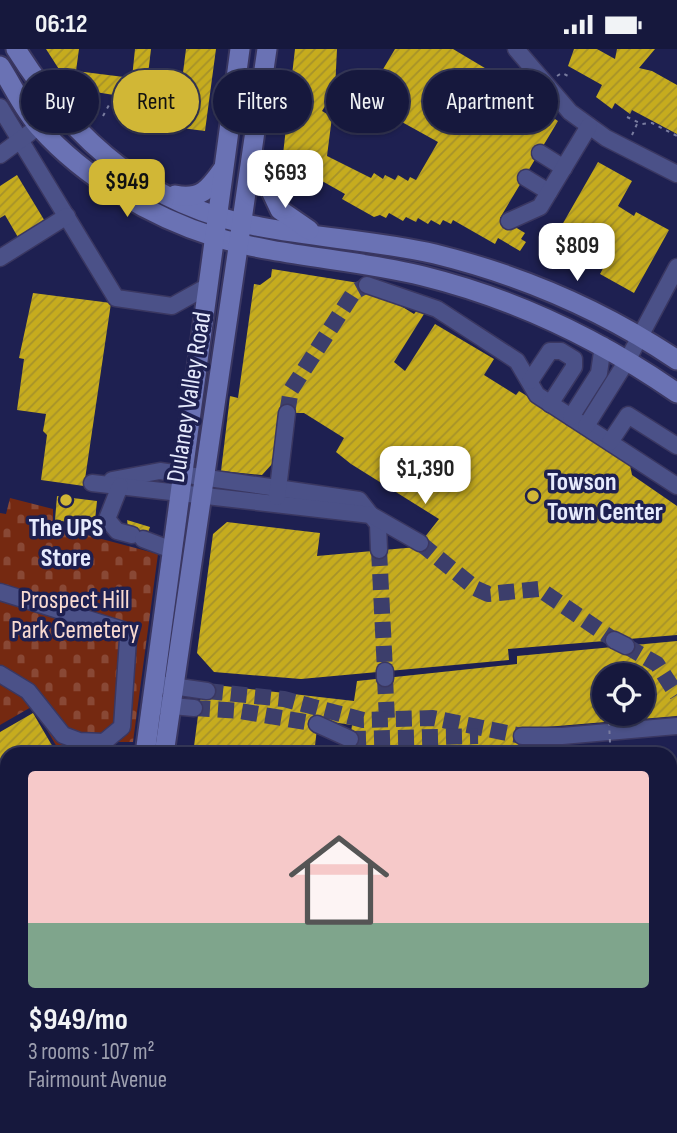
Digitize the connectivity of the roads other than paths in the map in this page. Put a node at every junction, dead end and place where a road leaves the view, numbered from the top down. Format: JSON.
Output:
{"nodes":[{"id":1,"x":16,"y":49,"type":"edge"},
{"id":2,"x":240,"y":49,"type":"edge"},
{"id":3,"x":267,"y":49,"type":"edge"},
{"id":4,"x":518,"y":49,"type":"edge"},
{"id":5,"x":0,"y":66,"type":"edge"},
{"id":6,"x":31,"y":70,"type":"edge"},
{"id":7,"x":21,"y":99,"type":"edge"},
{"id":8,"x":0,"y":107,"type":"edge"},
{"id":9,"x":589,"y":126,"type":"junction"},
{"id":10,"x":32,"y":133,"type":"edge"},
{"id":11,"x":46,"y":133,"type":"edge"},
{"id":12,"x":80,"y":133,"type":"edge"},
{"id":13,"x":21,"y":142,"type":"junction"},
{"id":14,"x":253,"y":153,"type":"junction"},
{"id":15,"x":540,"y":153,"type":"dead end"},
{"id":16,"x":0,"y":155,"type":"edge"},
{"id":17,"x":224,"y":168,"type":"junction"},
{"id":18,"x":564,"y":168,"type":"junction"},
{"id":19,"x":677,"y":174,"type":"edge"},
{"id":20,"x":526,"y":178,"type":"dead end"},
{"id":21,"x":159,"y":192,"type":"junction"},
{"id":22,"x":549,"y":192,"type":"junction"},
{"id":23,"x":67,"y":216,"type":"junction"},
{"id":24,"x":218,"y":217,"type":"junction"},
{"id":25,"x":509,"y":221,"type":"dead end"},
{"id":26,"x":242,"y":223,"type":"junction"},
{"id":27,"x":215,"y":236,"type":"junction"},
{"id":28,"x":320,"y":236,"type":"junction"},
{"id":29,"x":239,"y":242,"type":"junction"},
{"id":30,"x":0,"y":258,"type":"edge"},
{"id":31,"x":677,"y":267,"type":"edge"},
{"id":32,"x":367,"y":285,"type":"dead end"},
{"id":33,"x":208,"y":286,"type":"junction"},
{"id":34,"x":638,"y":336,"type":"junction"},
{"id":35,"x":603,"y":345,"type":"junction"},
{"id":36,"x":628,"y":359,"type":"junction"},
{"id":37,"x":677,"y":360,"type":"edge"},
{"id":38,"x":530,"y":381,"type":"junction"},
{"id":39,"x":677,"y":393,"type":"edge"},
{"id":40,"x":550,"y":404,"type":"junction"},
{"id":41,"x":287,"y":413,"type":"tunnel mouth"},
{"id":42,"x":571,"y":417,"type":"junction"},
{"id":43,"x":586,"y":426,"type":"junction"},
{"id":44,"x":610,"y":442,"type":"junction"},
{"id":45,"x":677,"y":446,"type":"edge"},
{"id":46,"x":181,"y":482,"type":"junction"},
{"id":47,"x":201,"y":485,"type":"junction"},
{"id":48,"x":120,"y":486,"type":"junction"},
{"id":49,"x":677,"y":486,"type":"edge"},
{"id":50,"x":277,"y":495,"type":"junction"},
{"id":51,"x":371,"y":515,"type":"junction"},
{"id":52,"x":421,"y":543,"type":"tunnel mouth"},
{"id":53,"x":172,"y":550,"type":"junction"},
{"id":54,"x":379,"y":550,"type":"tunnel mouth"},
{"id":55,"x":0,"y":592,"type":"edge"},
{"id":56,"x":0,"y":674,"type":"edge"},
{"id":57,"x":153,"y":683,"type":"junction"},
{"id":58,"x":207,"y":691,"type":"tunnel mouth"},
{"id":59,"x":173,"y":696,"type":"junction"},
{"id":60,"x":151,"y":703,"type":"junction"},
{"id":61,"x":194,"y":708,"type":"tunnel mouth"},
{"id":62,"x":317,"y":724,"type":"tunnel mouth"},
{"id":63,"x":677,"y":726,"type":"edge"},
{"id":64,"x":522,"y":736,"type":"tunnel mouth"},
{"id":65,"x":350,"y":739,"type":"tunnel mouth"},
{"id":66,"x":146,"y":747,"type":"edge"},
{"id":67,"x":165,"y":747,"type":"edge"}],
"edges":[{"from":1,"to":6,"type":"main road"},
{"from":2,"to":17,"type":"main road","name":"Dulaney Valley Road"},
{"from":3,"to":14,"type":"main road","name":"Dulaney Valley Road"},
{"from":4,"to":9,"type":"street"},
{"from":5,"to":7,"type":"main road"},
{"from":8,"to":13,"type":"street"},
{"from":9,"to":18,"type":"street"},
{"from":9,"to":19,"type":"street"},
{"from":10,"to":13,"type":"street"},
{"from":11,"to":27,"type":"main road"},
{"from":12,"to":21,"type":"main road"},
{"from":13,"to":16,"type":"street"},
{"from":13,"to":23,"type":"street"},
{"from":14,"to":26,"type":"main road","name":"Dulaney Valley Road"},
{"from":14,"to":28,"type":"main road"},
{"from":15,"to":18,"type":"street"},
{"from":17,"to":21,"type":"main road"},
{"from":17,"to":24,"type":"main road","name":"Dulaney Valley Road"},
{"from":18,"to":22,"type":"street"},
{"from":20,"to":22,"type":"street"},
{"from":21,"to":24,"type":"main road"},
{"from":22,"to":25,"type":"street"},
{"from":23,"to":30,"type":"street"},
{"from":23,"to":33,"type":"street"},
{"from":24,"to":26,"type":"main road"},
{"from":24,"to":27,"type":"main road","name":"Dulaney Valley Road"},
{"from":26,"to":28,"type":"main road"},
{"from":26,"to":29,"type":"main road","name":"Dulaney Valley Road"},
{"from":27,"to":29,"type":"main road"},
{"from":27,"to":33,"type":"main road","name":"Dulaney Valley Road"},
{"from":28,"to":34,"type":"main road"},
{"from":29,"to":35,"type":"main road"},
{"from":29,"to":47,"type":"main road","name":"Dulaney Valley Road"},
{"from":31,"to":34,"type":"street"},
{"from":32,"to":38,"type":"street"},
{"from":33,"to":46,"type":"main road","name":"Dulaney Valley Road"},
{"from":34,"to":36,"type":"street"},
{"from":34,"to":37,"type":"main road"},
{"from":35,"to":36,"type":"main road"},
{"from":35,"to":42,"type":"street"},
{"from":36,"to":39,"type":"main road"},
{"from":36,"to":43,"type":"street"},
{"from":38,"to":40,"type":"street"},
{"from":38,"to":40,"type":"street"},
{"from":40,"to":42,"type":"street"},
{"from":41,"to":50,"type":"street"},
{"from":42,"to":43,"type":"street"},
{"from":43,"to":44,"type":"street"},
{"from":44,"to":45,"type":"street"},
{"from":44,"to":49,"type":"street"},
{"from":46,"to":47,"type":"street"},
{"from":46,"to":48,"type":"street"},
{"from":46,"to":48,"type":"street"},
{"from":46,"to":53,"type":"main road","name":"Dulaney Valley Road"},
{"from":47,"to":50,"type":"street"},
{"from":47,"to":59,"type":"main road","name":"Dulaney Valley Road"},
{"from":48,"to":53,"type":"street"},
{"from":50,"to":51,"type":"street"},
{"from":51,"to":52,"type":"street"},
{"from":51,"to":54,"type":"street"},
{"from":53,"to":57,"type":"main road","name":"Dulaney Valley Road"},
{"from":55,"to":56,"type":"street"},
{"from":57,"to":59,"type":"street"},
{"from":57,"to":60,"type":"main road","name":"Dulaney Valley Road"},
{"from":58,"to":59,"type":"street"},
{"from":59,"to":60,"type":"street"},
{"from":59,"to":61,"type":"street"},
{"from":59,"to":67,"type":"main road","name":"Dulaney Valley Road"},
{"from":60,"to":66,"type":"main road","name":"Dulaney Valley Road"},
{"from":62,"to":65,"type":"street"},
{"from":63,"to":64,"type":"street"}]}
